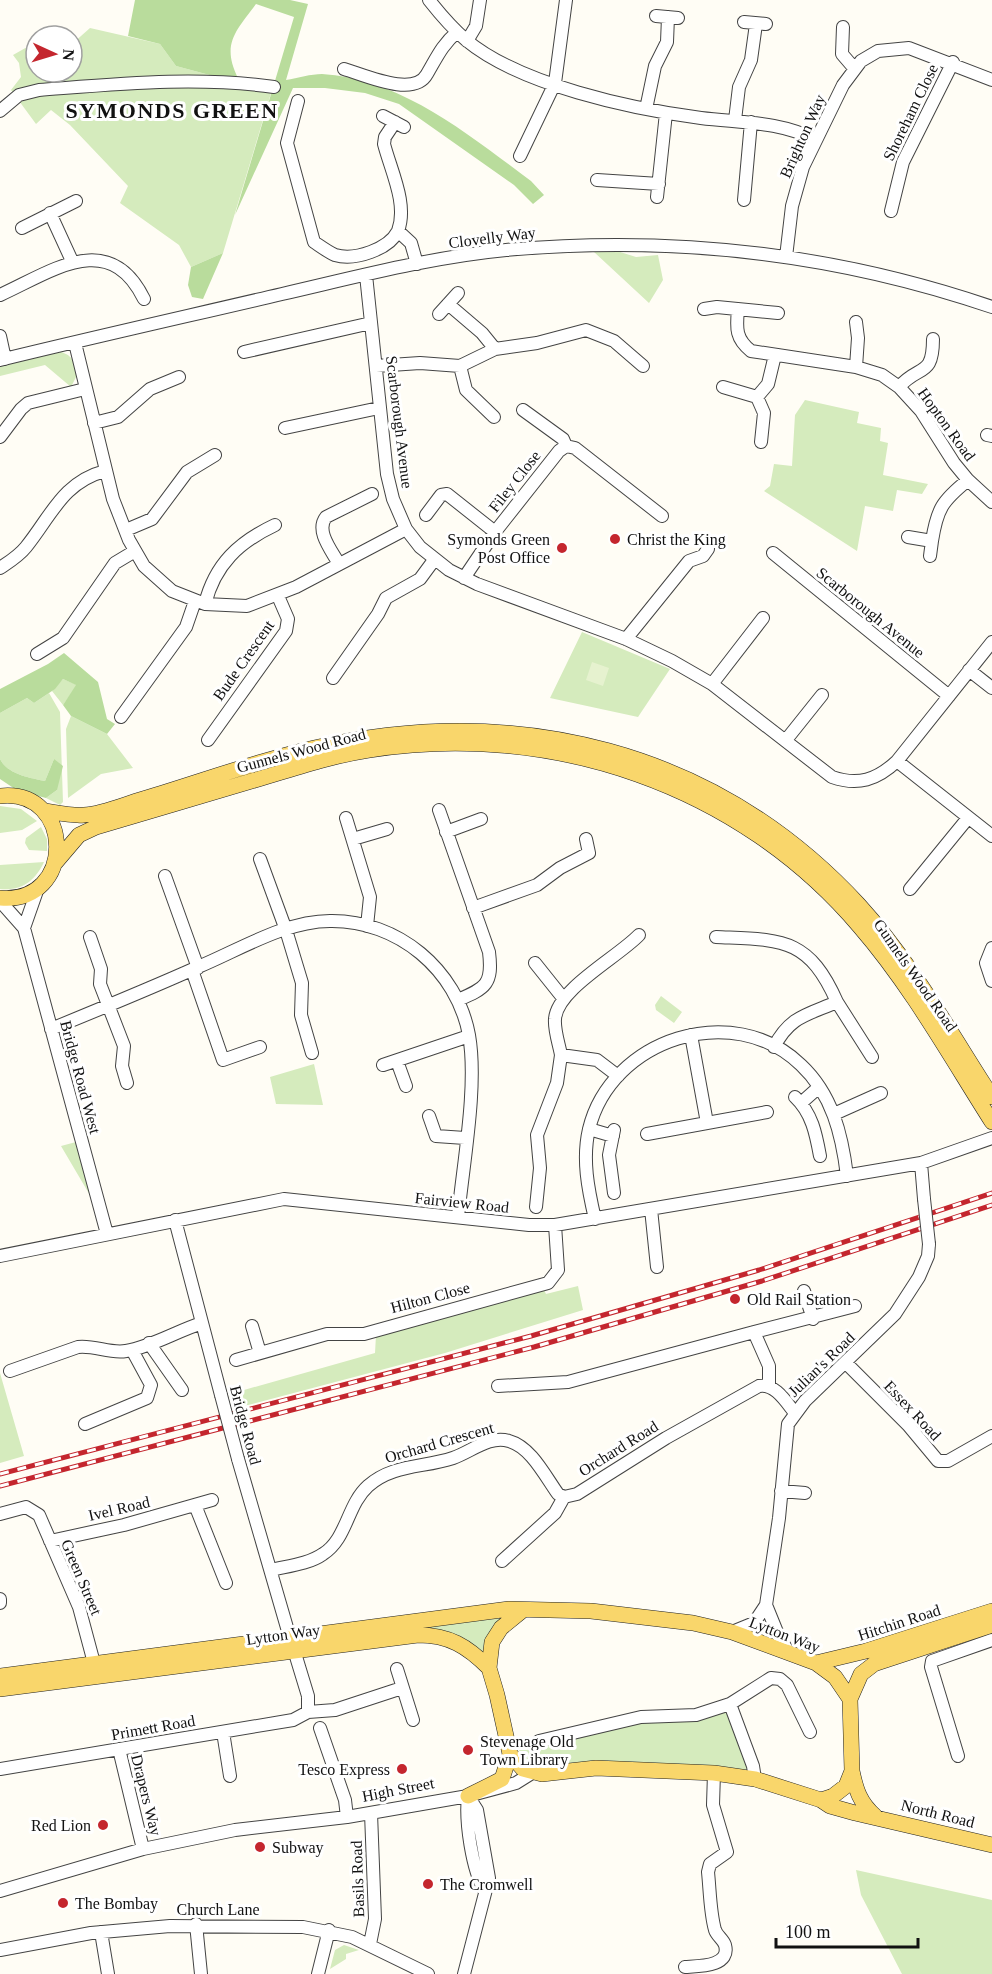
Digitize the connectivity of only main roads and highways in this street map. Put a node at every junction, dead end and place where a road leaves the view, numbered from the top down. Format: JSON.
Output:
{"nodes":[{"id":1,"x":3,"y":792,"type":"edge"},
{"id":2,"x":45,"y":811,"type":"junction"},
{"id":3,"x":56,"y":862,"type":"junction"},
{"id":4,"x":0,"y":899,"type":"edge"},
{"id":5,"x":986,"y":1100,"type":"edge"},
{"id":6,"x":992,"y":1122,"type":"edge"},
{"id":7,"x":524,"y":1610,"type":"junction"},
{"id":8,"x":992,"y":1611,"type":"edge"},
{"id":9,"x":992,"y":1625,"type":"edge"},
{"id":10,"x":292,"y":1644,"type":"junction"},
{"id":11,"x":816,"y":1663,"type":"junction"},
{"id":12,"x":489,"y":1668,"type":"junction"},
{"id":13,"x":0,"y":1676,"type":"edge"},
{"id":14,"x":0,"y":1689,"type":"edge"},
{"id":15,"x":850,"y":1700,"type":"junction"},
{"id":16,"x":510,"y":1754,"type":"junction"},
{"id":17,"x":852,"y":1771,"type":"junction"},
{"id":18,"x":468,"y":1796,"type":"road end"},
{"id":19,"x":821,"y":1800,"type":"junction"},
{"id":20,"x":875,"y":1816,"type":"junction"},
{"id":21,"x":992,"y":1845,"type":"edge"}],
"edges":[{"from":1,"to":2,"type":"main road","name":"Gunnels Wood Road"},
{"from":2,"to":3,"type":"main road"},
{"from":2,"to":5,"type":"main road","name":"Gunnels Wood Road"},
{"from":3,"to":4,"type":"main road","name":"Gunnels Wood Road"},
{"from":3,"to":5,"type":"main road","name":"Gunnels Wood Road"},
{"from":5,"to":6,"type":"main road","name":"Gunnels Wood Road"},
{"from":7,"to":10,"type":"main road","name":"Lytton Way"},
{"from":7,"to":11,"type":"main road","name":"Lytton Way"},
{"from":7,"to":12,"type":"main road"},
{"from":8,"to":11,"type":"main road","name":"Hitchin Road"},
{"from":9,"to":15,"type":"main road","name":"Hitchin Road"},
{"from":10,"to":12,"type":"main road","name":"Lytton Way"},
{"from":10,"to":13,"type":"main road","name":"Lytton Way"},
{"from":10,"to":14,"type":"main road","name":"Lytton Way"},
{"from":11,"to":15,"type":"main road","name":"Lytton Way"},
{"from":12,"to":16,"type":"main road"},
{"from":15,"to":17,"type":"main road"},
{"from":16,"to":18,"type":"main road"},
{"from":16,"to":19,"type":"main road","name":"High Street"},
{"from":17,"to":19,"type":"main road"},
{"from":17,"to":20,"type":"main road","name":"North Road"},
{"from":19,"to":20,"type":"main road","name":"North Road"},
{"from":20,"to":21,"type":"main road","name":"North Road"}]}
